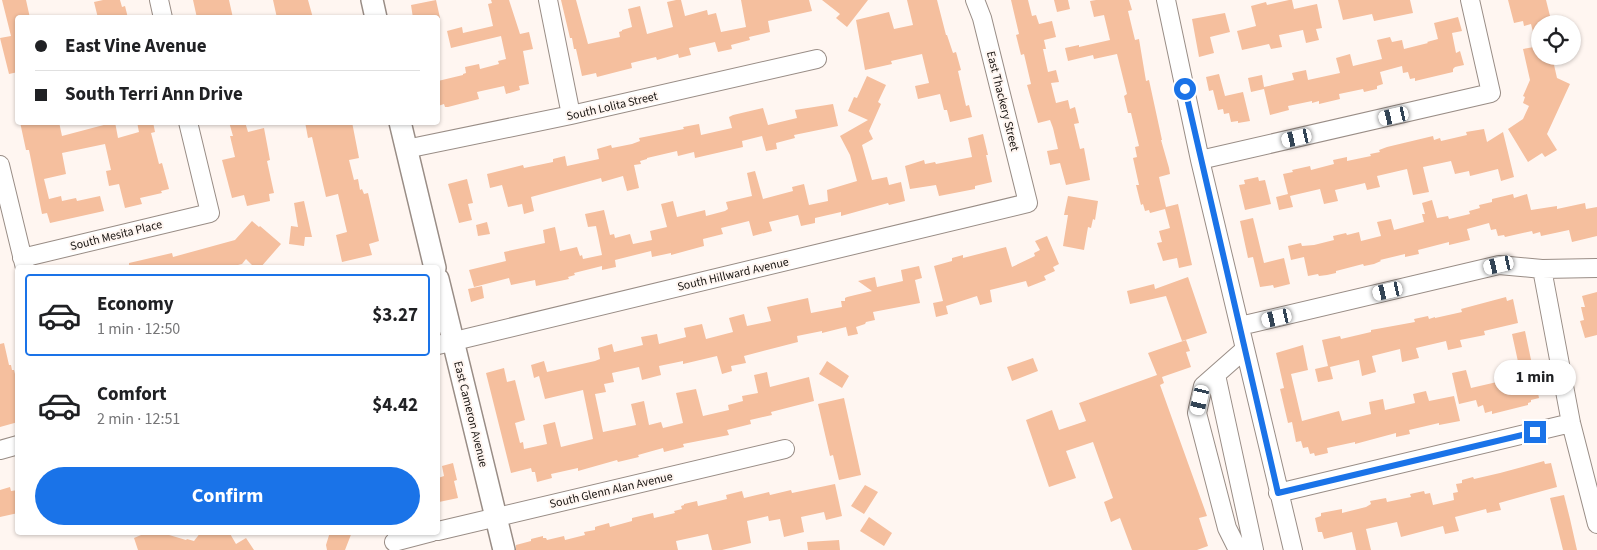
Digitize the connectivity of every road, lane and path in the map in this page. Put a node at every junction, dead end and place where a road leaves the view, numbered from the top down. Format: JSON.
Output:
{"nodes":[{"id":1,"x":159,"y":0,"type":"edge"},
{"id":2,"x":372,"y":0,"type":"edge"},
{"id":3,"x":548,"y":0,"type":"edge"},
{"id":4,"x":975,"y":0,"type":"edge"},
{"id":5,"x":1166,"y":0,"type":"edge"},
{"id":6,"x":1470,"y":0,"type":"edge"},
{"id":7,"x":162,"y":15,"type":"edge"},
{"id":8,"x":375,"y":15,"type":"edge"},
{"id":9,"x":817,"y":59,"type":"dead end"},
{"id":10,"x":571,"y":115,"type":"junction"},
{"id":11,"x":189,"y":125,"type":"edge"},
{"id":12,"x":401,"y":125,"type":"edge"},
{"id":13,"x":406,"y":149,"type":"junction"},
{"id":14,"x":1200,"y":160,"type":"junction"},
{"id":15,"x":0,"y":165,"type":"edge"},
{"id":16,"x":1028,"y":203,"type":"joint"},
{"id":17,"x":23,"y":263,"type":"edge"},
{"id":18,"x":434,"y":265,"type":"edge"},
{"id":19,"x":1597,"y":268,"type":"edge"},
{"id":20,"x":1542,"y":269,"type":"junction"},
{"id":21,"x":440,"y":297,"type":"edge"},
{"id":22,"x":1240,"y":326,"type":"junction"},
{"id":23,"x":445,"y":343,"type":"edge"},
{"id":24,"x":1245,"y":349,"type":"junction"},
{"id":25,"x":1216,"y":375,"type":"junction"},
{"id":26,"x":1571,"y":423,"type":"junction"},
{"id":27,"x":15,"y":446,"type":"edge"},
{"id":28,"x":785,"y":449,"type":"dead end"},
{"id":29,"x":0,"y":450,"type":"edge"},
{"id":30,"x":1278,"y":493,"type":"junction"},
{"id":31,"x":496,"y":517,"type":"junction"},
{"id":32,"x":1597,"y":524,"type":"edge"},
{"id":33,"x":440,"y":531,"type":"edge"},
{"id":34,"x":421,"y":535,"type":"edge"},
{"id":35,"x":394,"y":542,"type":"dead end"},
{"id":36,"x":504,"y":550,"type":"edge"},
{"id":37,"x":1240,"y":550,"type":"edge"},
{"id":38,"x":1254,"y":550,"type":"edge"},
{"id":39,"x":1292,"y":550,"type":"edge"}],
"edges":[{"from":1,"to":7,"type":"street"},
{"from":2,"to":8,"type":"main road"},
{"from":3,"to":10,"type":"street"},
{"from":4,"to":16,"type":"street","name":"East Thackery Street"},
{"from":5,"to":14,"type":"street"},
{"from":6,"to":14,"type":"street"},
{"from":9,"to":10,"type":"street","name":"South Lolita Street"},
{"from":10,"to":13,"type":"street","name":"South Lolita Street"},
{"from":11,"to":17,"type":"street","name":"South Mesita Place"},
{"from":12,"to":13,"type":"main road"},
{"from":13,"to":18,"type":"main road"},
{"from":14,"to":22,"type":"street"},
{"from":15,"to":17,"type":"street"},
{"from":16,"to":23,"type":"street","name":"South Hillward Avenue"},
{"from":19,"to":20,"type":"street"},
{"from":20,"to":22,"type":"street"},
{"from":20,"to":26,"type":"street"},
{"from":21,"to":23,"type":"main road","name":"East Cameron Avenue"},
{"from":22,"to":24,"type":"street"},
{"from":23,"to":31,"type":"main road","name":"East Cameron Avenue"},
{"from":24,"to":25,"type":"street"},
{"from":24,"to":30,"type":"street"},
{"from":25,"to":37,"type":"street"},
{"from":25,"to":38,"type":"street"},
{"from":26,"to":30,"type":"street"},
{"from":26,"to":32,"type":"street"},
{"from":27,"to":29,"type":"street"},
{"from":28,"to":31,"type":"street","name":"South Glenn Alan Avenue"},
{"from":30,"to":39,"type":"street"},
{"from":31,"to":33,"type":"street","name":"South Glenn Alan Avenue"},
{"from":31,"to":36,"type":"main road","name":"East Cameron Avenue"},
{"from":34,"to":35,"type":"street"}]}
